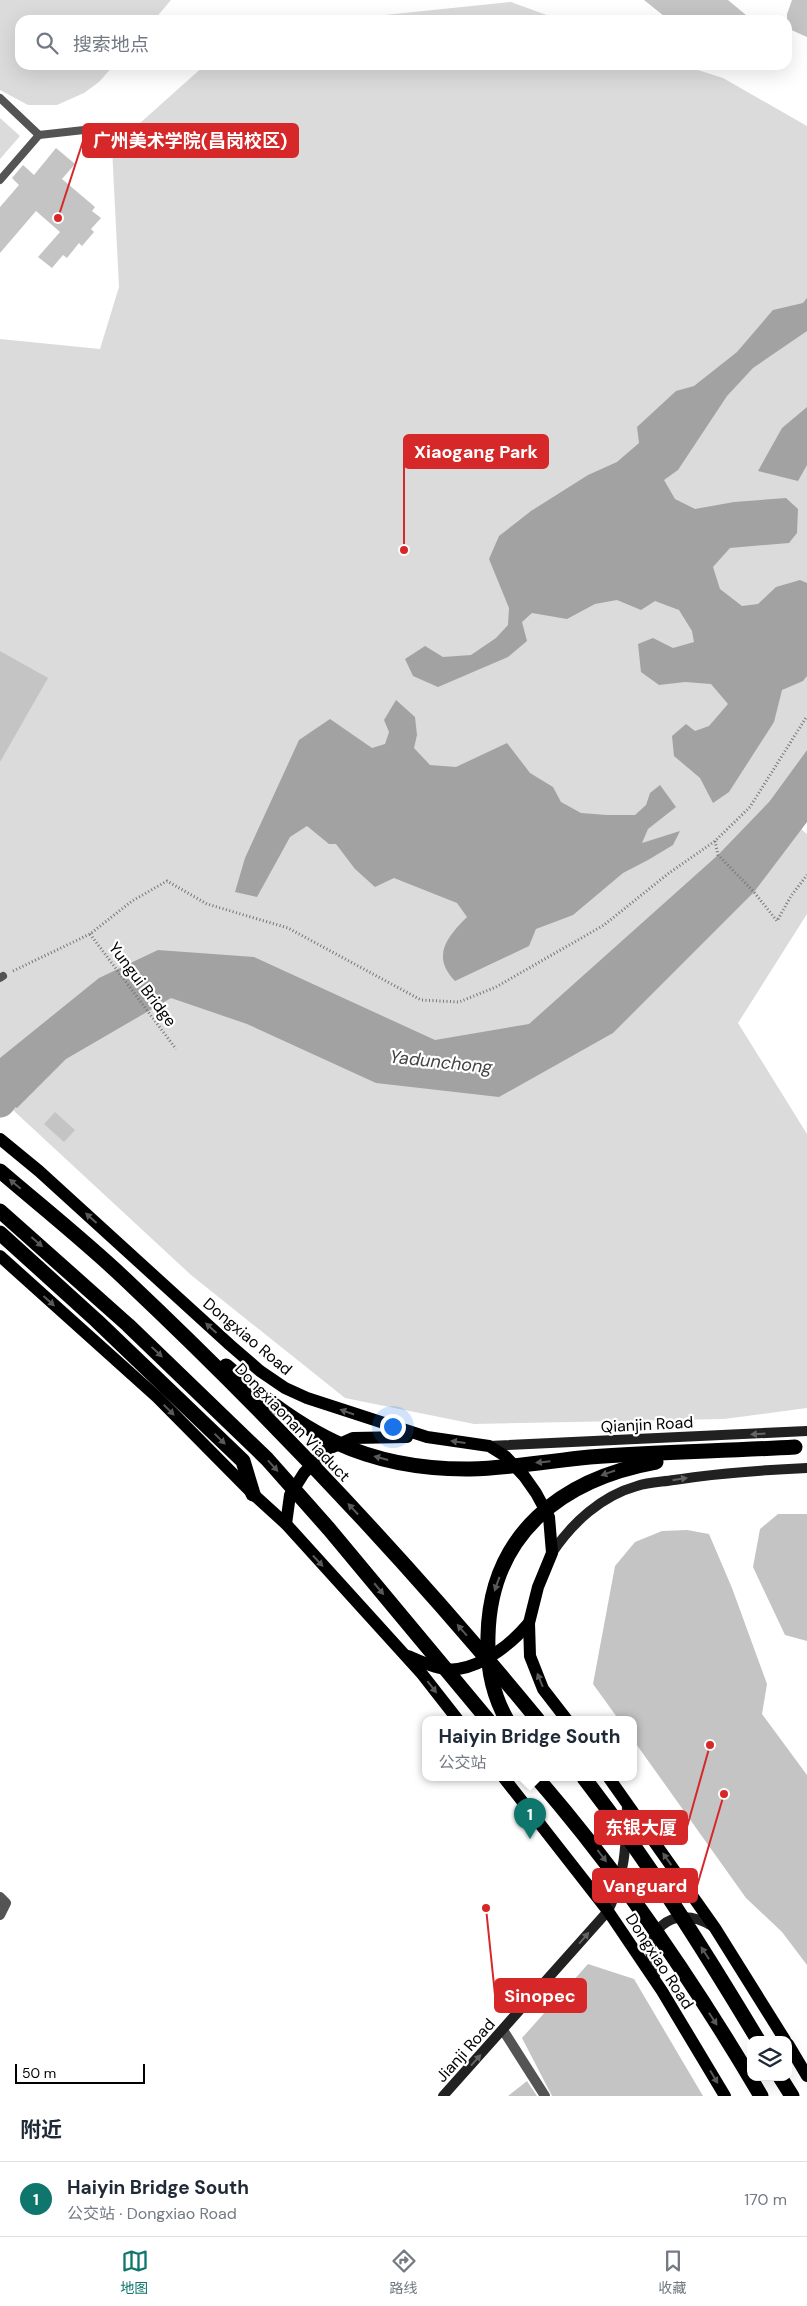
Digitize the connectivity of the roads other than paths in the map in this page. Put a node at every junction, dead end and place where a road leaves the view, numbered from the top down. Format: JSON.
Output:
{"nodes":[{"id":1,"x":0,"y":98,"type":"edge"},
{"id":2,"x":102,"y":128,"type":"dead end"},
{"id":3,"x":39,"y":135,"type":"junction"},
{"id":4,"x":0,"y":180,"type":"edge"},
{"id":5,"x":0,"y":1139,"type":"edge"},
{"id":6,"x":0,"y":1171,"type":"edge"},
{"id":7,"x":0,"y":1211,"type":"edge"},
{"id":8,"x":0,"y":1233,"type":"edge"},
{"id":9,"x":0,"y":1256,"type":"edge"},
{"id":10,"x":126,"y":1280,"type":"junction"},
{"id":11,"x":807,"y":1432,"type":"edge"},
{"id":12,"x":427,"y":1437,"type":"junction"},
{"id":13,"x":489,"y":1446,"type":"junction"},
{"id":14,"x":801,"y":1447,"type":"edge"},
{"id":15,"x":807,"y":1468,"type":"edge"},
{"id":16,"x":253,"y":1494,"type":"junction"},
{"id":17,"x":286,"y":1524,"type":"junction"},
{"id":18,"x":552,"y":1553,"type":"junction"},
{"id":19,"x":529,"y":1623,"type":"junction"},
{"id":20,"x":404,"y":1654,"type":"junction"},
{"id":21,"x":455,"y":1716,"type":"edge"},
{"id":22,"x":485,"y":1716,"type":"edge"},
{"id":23,"x":505,"y":1716,"type":"edge"},
{"id":24,"x":535,"y":1716,"type":"edge"},
{"id":25,"x":564,"y":1716,"type":"edge"},
{"id":26,"x":506,"y":1781,"type":"edge"},
{"id":27,"x":540,"y":1781,"type":"edge"},
{"id":28,"x":548,"y":1781,"type":"edge"},
{"id":29,"x":586,"y":1781,"type":"edge"},
{"id":30,"x":611,"y":1781,"type":"edge"},
{"id":31,"x":627,"y":1803,"type":"junction"},
{"id":32,"x":577,"y":1824,"type":"junction"},
{"id":33,"x":0,"y":1897,"type":"edge"},
{"id":34,"x":608,"y":1912,"type":"junction"},
{"id":35,"x":0,"y":1915,"type":"edge"},
{"id":36,"x":714,"y":1928,"type":"junction"},
{"id":37,"x":662,"y":1991,"type":"junction"},
{"id":38,"x":503,"y":2030,"type":"junction"},
{"id":39,"x":756,"y":2036,"type":"edge"},
{"id":40,"x":782,"y":2036,"type":"edge"},
{"id":41,"x":792,"y":2051,"type":"edge"},
{"id":42,"x":807,"y":2076,"type":"edge"},
{"id":43,"x":783,"y":2081,"type":"edge"},
{"id":44,"x":443,"y":2096,"type":"edge"},
{"id":45,"x":545,"y":2096,"type":"edge"},
{"id":46,"x":726,"y":2096,"type":"edge"},
{"id":47,"x":761,"y":2096,"type":"edge"},
{"id":48,"x":792,"y":2096,"type":"edge"}],
"edges":[{"from":1,"to":3,"type":"lane"},
{"from":2,"to":3,"type":"lane"},
{"from":3,"to":4,"type":"lane"},
{"from":12,"to":5,"type":"main road","name":"Dongxiao Road","one_way":true},
{"from":10,"to":6,"type":"highway","name":"Dongxiaonan Viaduct","one_way":true},
{"from":7,"to":22,"type":"highway","one_way":true},
{"from":8,"to":16,"type":"highway","one_way":true},
{"from":9,"to":16,"type":"main road","one_way":true},
{"from":14,"to":10,"type":"highway","one_way":true},
{"from":24,"to":10,"type":"highway","name":"Dongxiaonan Viaduct","one_way":true},
{"from":11,"to":13,"type":"main road","name":"Qianjin Road","one_way":true},
{"from":13,"to":12,"type":"main road","name":"Dongxiao Road","one_way":true},
{"from":12,"to":17,"type":"main road"},
{"from":13,"to":18,"type":"main road","name":"Dongxiao Road"},
{"from":14,"to":23,"type":"highway","one_way":true},
{"from":18,"to":15,"type":"main road","one_way":true},
{"from":16,"to":17,"type":"main road"},
{"from":17,"to":20,"type":"main road","one_way":true},
{"from":18,"to":19,"type":"main road","name":"Dongxiao Road"},
{"from":19,"to":20,"type":"main road"},
{"from":25,"to":19,"type":"main road","name":"Dongxiao Road","one_way":true},
{"from":20,"to":21,"type":"main road","one_way":true},
{"from":26,"to":34,"type":"main road","name":"Dongxiao Road"},
{"from":27,"to":32,"type":"highway"},
{"from":28,"to":32,"type":"highway"},
{"from":39,"to":29,"type":"highway","one_way":true},
{"from":30,"to":31,"type":"main road"},
{"from":31,"to":34,"type":"main road","name":"Jianji Road"},
{"from":36,"to":31,"type":"main road","one_way":true},
{"from":32,"to":47,"type":"highway","one_way":true},
{"from":33,"to":35,"type":"street"},
{"from":34,"to":37,"type":"main road","name":"Dongxiao Road"},
{"from":38,"to":34,"type":"main road","name":"Jianji Road","one_way":true},
{"from":36,"to":37,"type":"main road"},
{"from":36,"to":40,"type":"main road"},
{"from":37,"to":46,"type":"main road","name":"Dongxiao Road","one_way":true},
{"from":44,"to":38,"type":"main road","name":"Jianji Road","one_way":true},
{"from":38,"to":45,"type":"street"},
{"from":41,"to":42,"type":"main road"},
{"from":43,"to":48,"type":"highway"}]}
